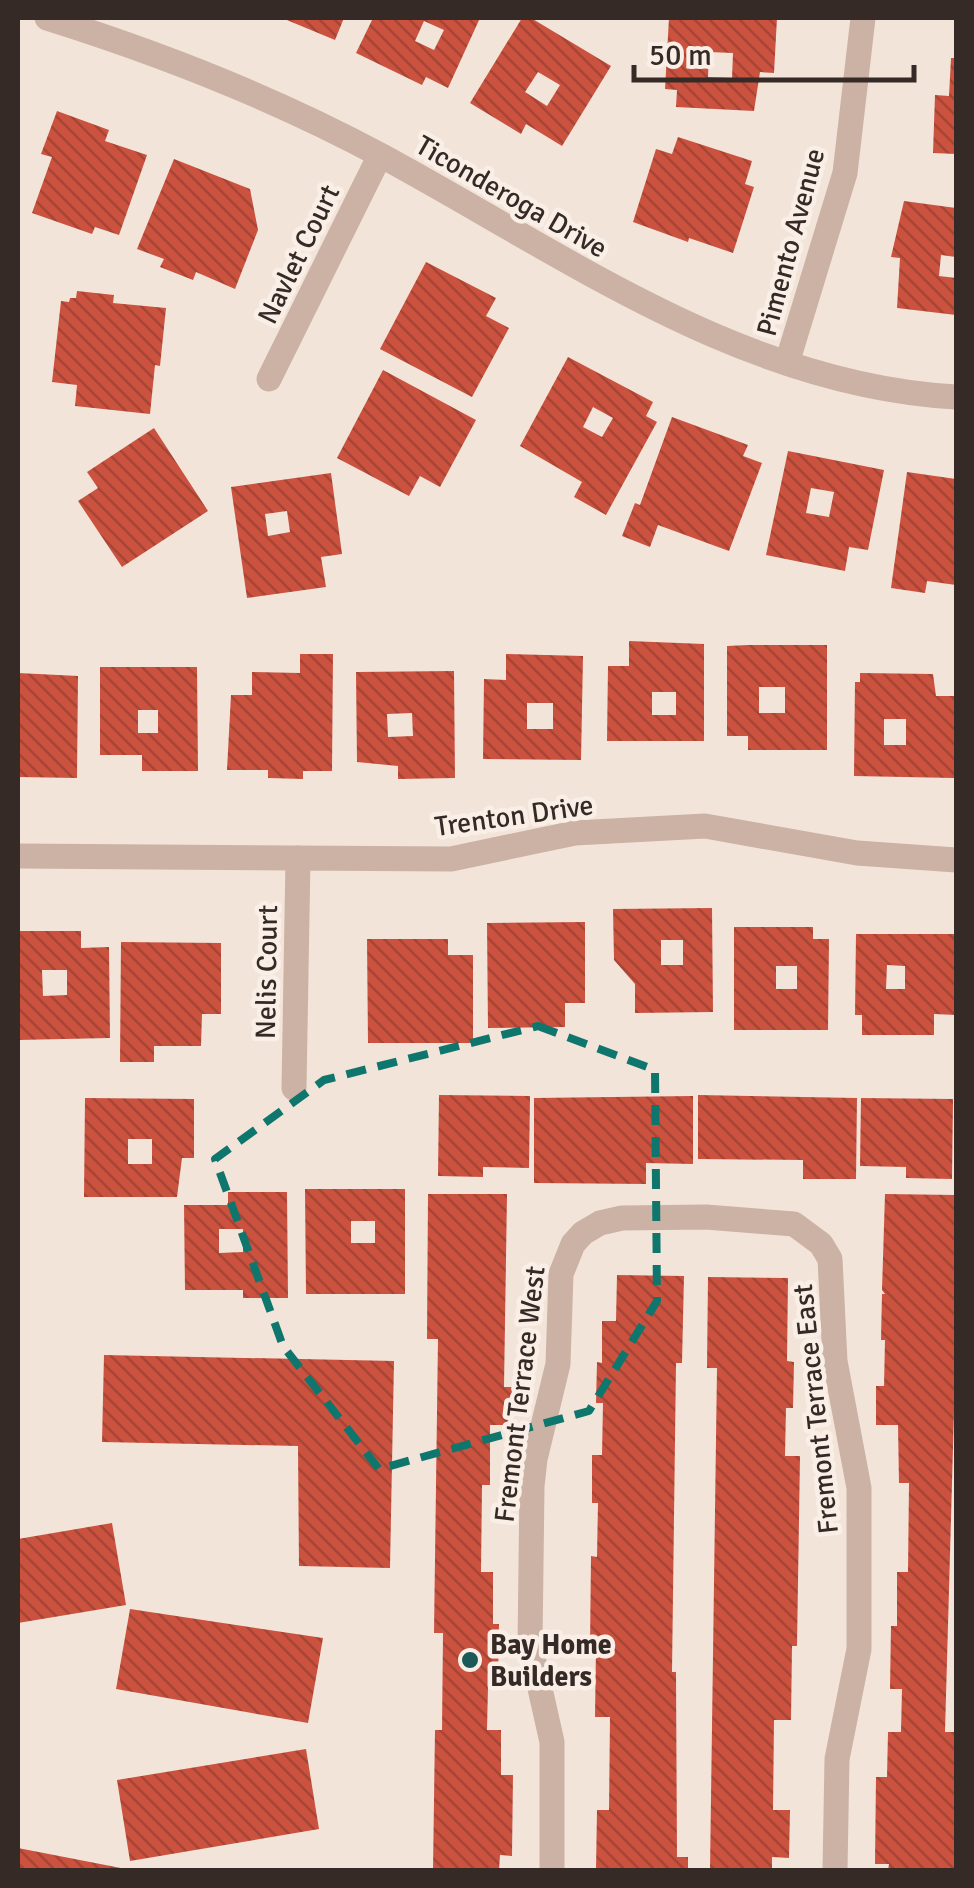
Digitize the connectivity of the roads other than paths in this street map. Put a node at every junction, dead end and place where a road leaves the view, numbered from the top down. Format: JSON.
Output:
{"nodes":[{"id":1,"x":47,"y":18,"type":"edge"},
{"id":2,"x":863,"y":18,"type":"edge"},
{"id":3,"x":380,"y":155,"type":"junction"},
{"id":4,"x":787,"y":364,"type":"junction"},
{"id":5,"x":269,"y":379,"type":"dead end"},
{"id":6,"x":956,"y":397,"type":"edge"},
{"id":7,"x":18,"y":856,"type":"edge"},
{"id":8,"x":298,"y":858,"type":"junction"},
{"id":9,"x":956,"y":860,"type":"edge"},
{"id":10,"x":294,"y":1088,"type":"dead end"},
{"id":11,"x":706,"y":1217,"type":"joint"},
{"id":12,"x":552,"y":1870,"type":"edge"},
{"id":13,"x":836,"y":1870,"type":"edge"}],
"edges":[{"from":1,"to":3,"type":"street","name":"Ticonderoga Drive"},
{"from":2,"to":4,"type":"street","name":"Pimento Avenue"},
{"from":3,"to":4,"type":"street","name":"Ticonderoga Drive"},
{"from":3,"to":5,"type":"street","name":"Navlet Court"},
{"from":4,"to":6,"type":"street","name":"Ticonderoga Drive"},
{"from":7,"to":8,"type":"street","name":"Trenton Drive"},
{"from":8,"to":9,"type":"street","name":"Trenton Drive"},
{"from":8,"to":10,"type":"street","name":"Nelis Court"},
{"from":11,"to":12,"type":"street","name":"Fremont Terrace West"},
{"from":11,"to":13,"type":"street","name":"Fremont Terrace East"}]}
